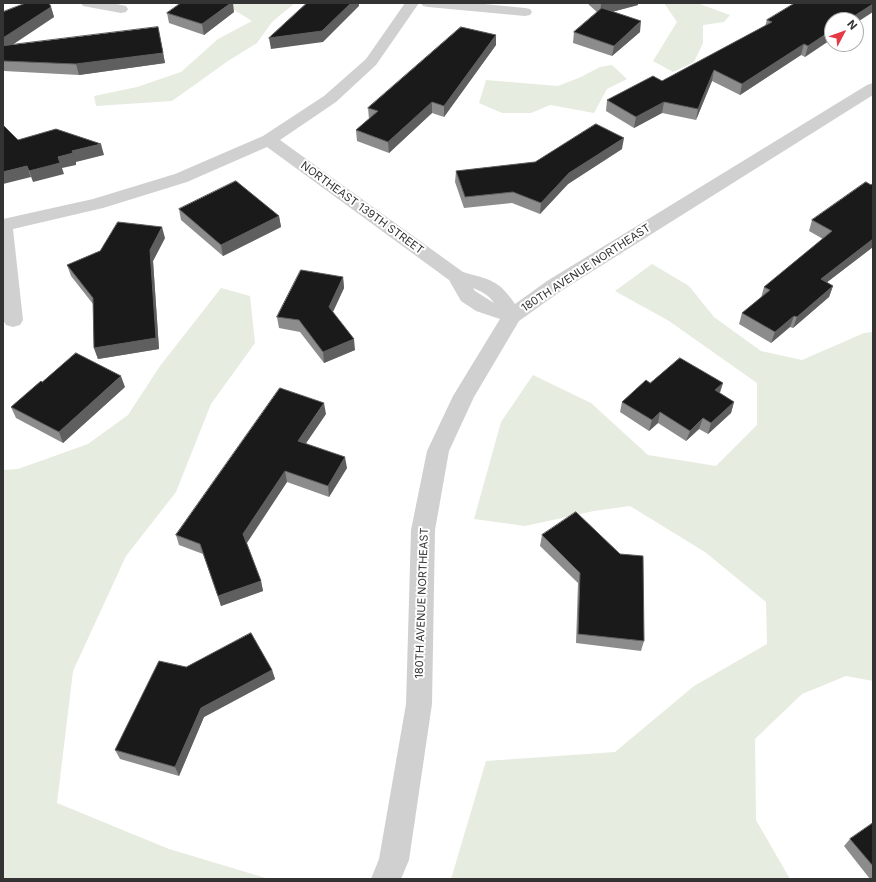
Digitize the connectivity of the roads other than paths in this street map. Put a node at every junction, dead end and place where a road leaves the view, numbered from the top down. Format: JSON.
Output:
{"nodes":[{"id":1,"x":88,"y":3,"type":"edge"},
{"id":2,"x":412,"y":3,"type":"edge"},
{"id":3,"x":428,"y":3,"type":"edge"},
{"id":4,"x":121,"y":10,"type":"dead end"},
{"id":5,"x":524,"y":12,"type":"dead end"},
{"id":6,"x":873,"y":88,"type":"edge"},
{"id":7,"x":269,"y":140,"type":"junction"},
{"id":8,"x":3,"y":225,"type":"edge"},
{"id":9,"x":512,"y":316,"type":"junction"},
{"id":10,"x":14,"y":320,"type":"dead end"},
{"id":11,"x":386,"y":879,"type":"edge"}],
"edges":[{"from":1,"to":4,"type":"street"},
{"from":2,"to":7,"type":"street"},
{"from":3,"to":5,"type":"street"},
{"from":6,"to":9,"type":"street","name":"180TH AVENUE NORTHEAST"},
{"from":7,"to":8,"type":"street"},
{"from":7,"to":9,"type":"street","name":"NORTHEAST 139TH STREET"},
{"from":8,"to":10,"type":"street"},
{"from":9,"to":11,"type":"street","name":"180TH AVENUE NORTHEAST"}]}
